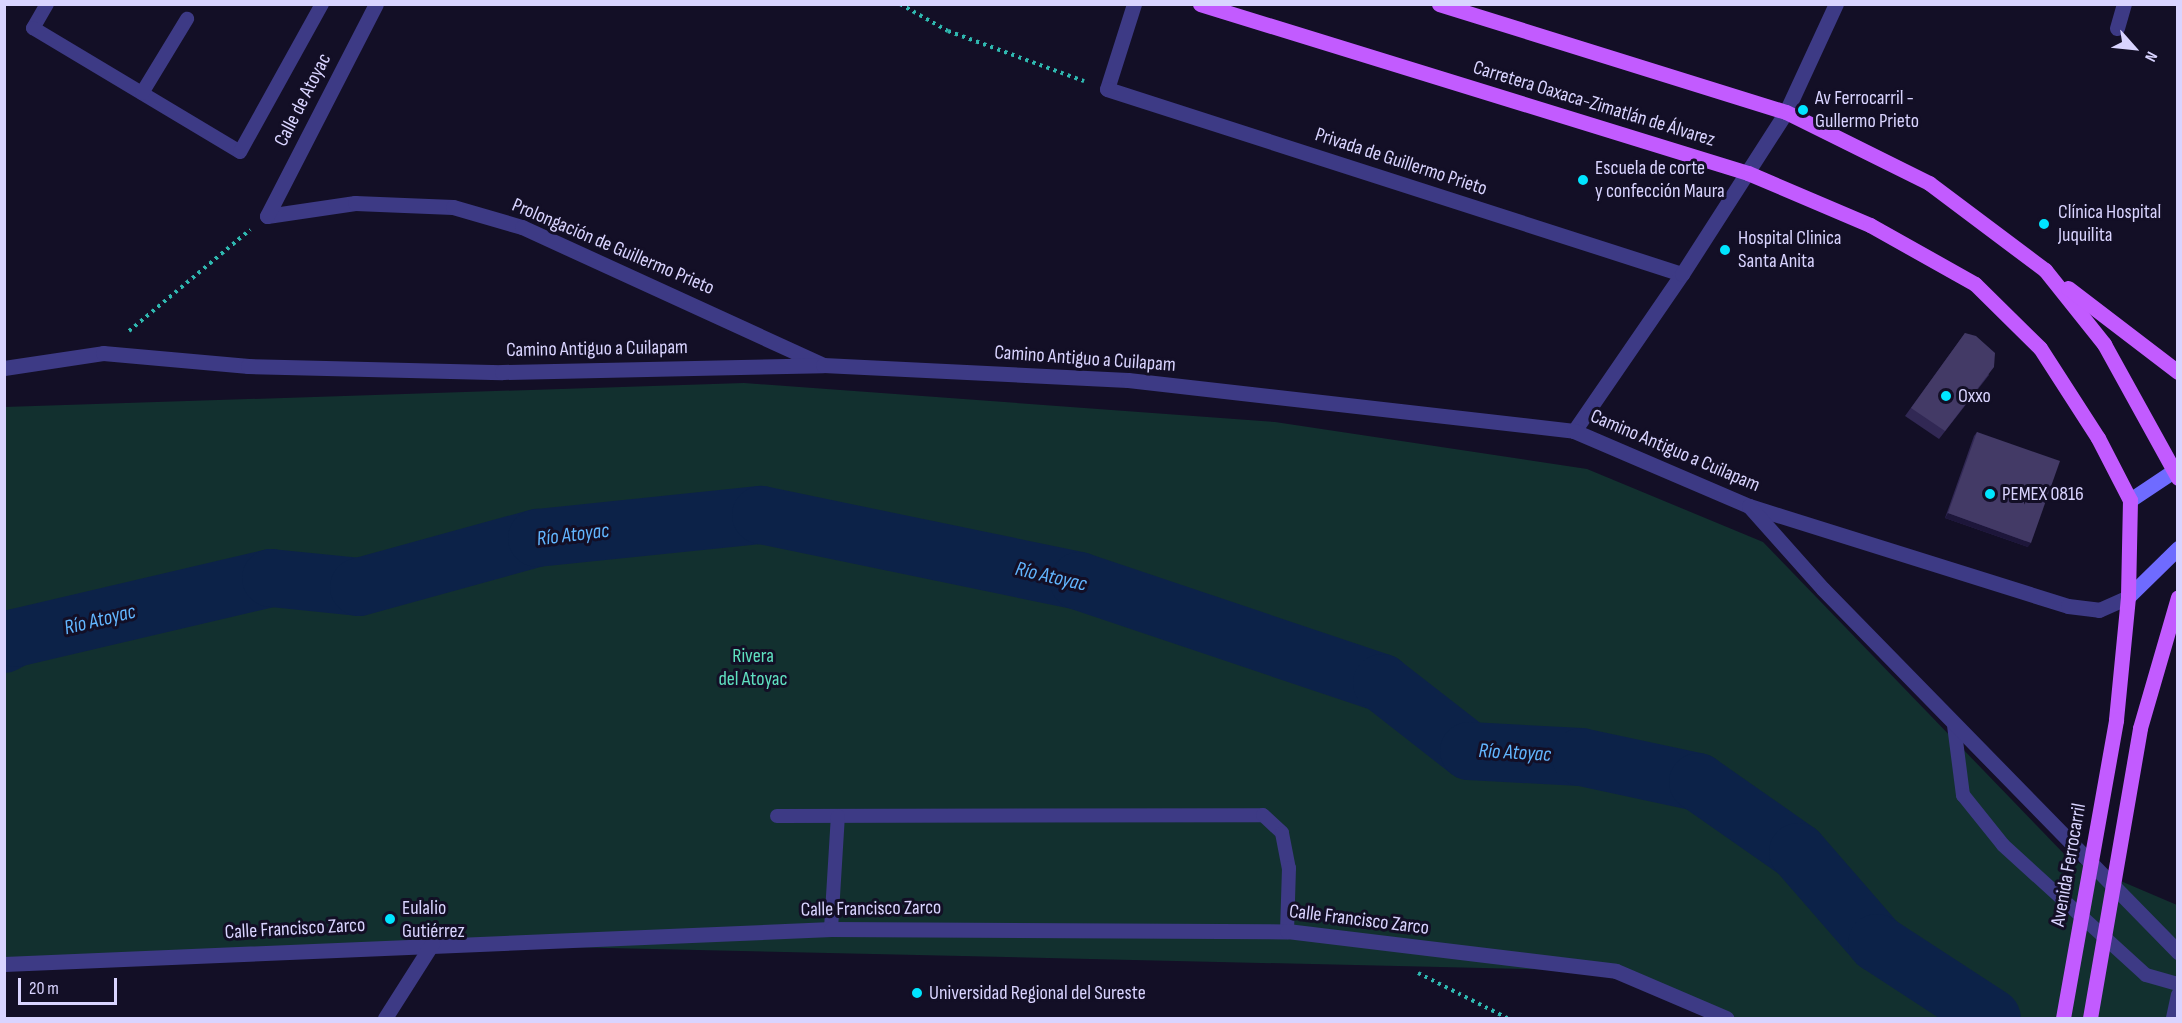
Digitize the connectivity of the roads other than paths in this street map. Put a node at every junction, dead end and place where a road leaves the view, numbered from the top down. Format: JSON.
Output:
{"nodes":[{"id":1,"x":48,"y":4,"type":"edge"},
{"id":2,"x":376,"y":4,"type":"edge"},
{"id":3,"x":1134,"y":4,"type":"edge"},
{"id":4,"x":1200,"y":4,"type":"edge"},
{"id":5,"x":1438,"y":4,"type":"edge"},
{"id":6,"x":1836,"y":4,"type":"edge"},
{"id":7,"x":2124,"y":4,"type":"edge"},
{"id":8,"x":320,"y":5,"type":"edge"},
{"id":9,"x":187,"y":19,"type":"dead end"},
{"id":10,"x":2117,"y":28,"type":"dead end"},
{"id":11,"x":142,"y":93,"type":"junction"},
{"id":12,"x":1786,"y":112,"type":"junction"},
{"id":13,"x":1748,"y":173,"type":"junction"},
{"id":14,"x":267,"y":216,"type":"joint"},
{"id":15,"x":2045,"y":270,"type":"junction"},
{"id":16,"x":1682,"y":274,"type":"junction"},
{"id":17,"x":823,"y":365,"type":"junction"},
{"id":18,"x":4,"y":368,"type":"edge"},
{"id":19,"x":2178,"y":372,"type":"edge"},
{"id":20,"x":1574,"y":431,"type":"junction"},
{"id":21,"x":2177,"y":472,"type":"edge"},
{"id":22,"x":2130,"y":500,"type":"junction"},
{"id":23,"x":1749,"y":506,"type":"junction"},
{"id":24,"x":2178,"y":548,"type":"edge"},
{"id":25,"x":2128,"y":597,"type":"junction"},
{"id":26,"x":2178,"y":597,"type":"edge"},
{"id":27,"x":2116,"y":720,"type":"joint"},
{"id":28,"x":1954,"y":725,"type":"junction"},
{"id":29,"x":777,"y":816,"type":"dead end"},
{"id":30,"x":838,"y":816,"type":"junction"},
{"id":31,"x":831,"y":929,"type":"junction"},
{"id":32,"x":1287,"y":931,"type":"junction"},
{"id":33,"x":432,"y":944,"type":"junction"},
{"id":34,"x":2178,"y":952,"type":"edge"},
{"id":35,"x":4,"y":963,"type":"edge"},
{"id":36,"x":2178,"y":984,"type":"edge"},
{"id":37,"x":2178,"y":995,"type":"edge"},
{"id":38,"x":385,"y":1018,"type":"edge"},
{"id":39,"x":1726,"y":1018,"type":"edge"},
{"id":40,"x":2062,"y":1018,"type":"edge"},
{"id":41,"x":2090,"y":1018,"type":"edge"},
{"id":42,"x":2173,"y":1018,"type":"edge"}],
"edges":[{"from":1,"to":11,"type":"lane"},
{"from":2,"to":14,"type":"street","name":"Calle de Atoyac"},
{"from":3,"to":16,"type":"street","name":"Privada de Guillermo Prieto"},
{"from":4,"to":13,"type":"main road","name":"Carretera Oaxaca-Zimatlán de Álvarez"},
{"from":5,"to":12,"type":"main road"},
{"from":6,"to":12,"type":"street"},
{"from":7,"to":10,"type":"street"},
{"from":8,"to":11,"type":"lane"},
{"from":9,"to":11,"type":"lane"},
{"from":12,"to":13,"type":"street"},
{"from":12,"to":15,"type":"main road"},
{"from":13,"to":16,"type":"street"},
{"from":13,"to":22,"type":"main road","name":"Carretera Oaxaca-Zimatlán de Álvarez"},
{"from":14,"to":17,"type":"street","name":"Prolongación de Guillermo Prieto"},
{"from":15,"to":19,"type":"main road"},
{"from":15,"to":21,"type":"main road"},
{"from":16,"to":20,"type":"street"},
{"from":17,"to":18,"type":"street","name":"Camino Antiguo a Cuilapam"},
{"from":17,"to":20,"type":"street","name":"Camino Antiguo a Cuilapam"},
{"from":20,"to":23,"type":"street","name":"Camino Antiguo a Cuilapam"},
{"from":21,"to":22,"type":"main road"},
{"from":22,"to":25,"type":"main road","name":"Carretera Oaxaca-Zimatlán de Álvarez"},
{"from":23,"to":25,"type":"street","name":"Camino Antiguo a Cuilapam"},
{"from":23,"to":28,"type":"street"},
{"from":24,"to":25,"type":"main road"},
{"from":25,"to":27,"type":"main road","name":"Carretera Oaxaca-Zimatlán de Álvarez"},
{"from":26,"to":41,"type":"main road","bridge":true},
{"from":27,"to":40,"type":"main road","name":"Avenida Ferrocarril","bridge":true},
{"from":28,"to":34,"type":"street"},
{"from":28,"to":36,"type":"lane"},
{"from":29,"to":30,"type":"lane"},
{"from":30,"to":31,"type":"lane"},
{"from":30,"to":32,"type":"lane"},
{"from":31,"to":32,"type":"street","name":"Calle Francisco Zarco"},
{"from":31,"to":33,"type":"street","name":"Calle Francisco Zarco"},
{"from":32,"to":39,"type":"street","name":"Calle Francisco Zarco"},
{"from":33,"to":35,"type":"street","name":"Calle Francisco Zarco"},
{"from":33,"to":38,"type":"street"},
{"from":37,"to":42,"type":"lane"}]}
